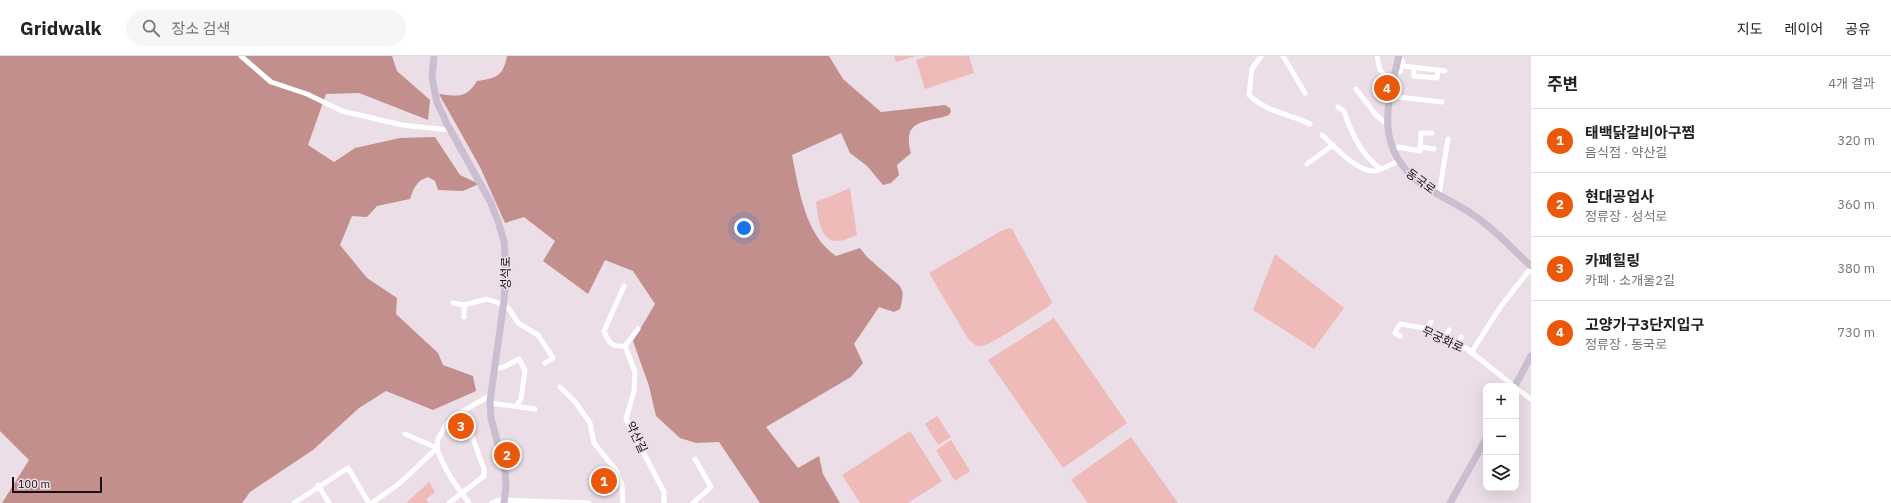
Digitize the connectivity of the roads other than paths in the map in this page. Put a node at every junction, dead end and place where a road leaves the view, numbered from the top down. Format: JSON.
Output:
{"nodes":[{"id":1,"x":241,"y":56,"type":"edge"},
{"id":2,"x":434,"y":56,"type":"edge"},
{"id":3,"x":1261,"y":56,"type":"edge"},
{"id":4,"x":1283,"y":56,"type":"edge"},
{"id":5,"x":1377,"y":56,"type":"edge"},
{"id":6,"x":1399,"y":56,"type":"edge"},
{"id":7,"x":1402,"y":66,"type":"junction"},
{"id":8,"x":1414,"y":67,"type":"junction"},
{"id":9,"x":1438,"y":70,"type":"junction"},
{"id":10,"x":1446,"y":71,"type":"dead end"},
{"id":11,"x":1394,"y":74,"type":"junction"},
{"id":12,"x":1392,"y":82,"type":"junction"},
{"id":13,"x":1356,"y":88,"type":"dead end"},
{"id":14,"x":1305,"y":93,"type":"dead end"},
{"id":15,"x":1390,"y":96,"type":"junction"},
{"id":16,"x":1442,"y":102,"type":"dead end"},
{"id":17,"x":1338,"y":108,"type":"dead end"},
{"id":18,"x":1310,"y":124,"type":"dead end"},
{"id":19,"x":1388,"y":125,"type":"junction"},
{"id":20,"x":450,"y":130,"type":"junction"},
{"id":21,"x":1432,"y":133,"type":"dead end"},
{"id":22,"x":1322,"y":135,"type":"dead end"},
{"id":23,"x":1448,"y":139,"type":"dead end"},
{"id":24,"x":1333,"y":145,"type":"junction"},
{"id":25,"x":1420,"y":147,"type":"junction"},
{"id":26,"x":1434,"y":149,"type":"dead end"},
{"id":27,"x":1392,"y":150,"type":"junction"},
{"id":28,"x":1398,"y":161,"type":"junction"},
{"id":29,"x":1307,"y":164,"type":"dead end"},
{"id":30,"x":1381,"y":169,"type":"junction"},
{"id":31,"x":1439,"y":194,"type":"junction"},
{"id":32,"x":1531,"y":267,"type":"edge"},
{"id":33,"x":624,"y":286,"type":"dead end"},
{"id":34,"x":453,"y":303,"type":"dead end"},
{"id":35,"x":504,"y":304,"type":"junction"},
{"id":36,"x":464,"y":305,"type":"junction"},
{"id":37,"x":464,"y":317,"type":"dead end"},
{"id":38,"x":1431,"y":322,"type":"dead end"},
{"id":39,"x":638,"y":329,"type":"dead end"},
{"id":40,"x":1427,"y":330,"type":"junction"},
{"id":41,"x":1449,"y":330,"type":"dead end"},
{"id":42,"x":1400,"y":336,"type":"dead end"},
{"id":43,"x":1461,"y":337,"type":"dead end"},
{"id":44,"x":1442,"y":340,"type":"junction"},
{"id":45,"x":626,"y":346,"type":"junction"},
{"id":46,"x":1460,"y":346,"type":"junction"},
{"id":47,"x":1471,"y":353,"type":"junction"},
{"id":48,"x":1531,"y":356,"type":"edge"},
{"id":49,"x":545,"y":364,"type":"dead end"},
{"id":50,"x":494,"y":369,"type":"junction"},
{"id":51,"x":1510,"y":383,"type":"edge"},
{"id":52,"x":1517,"y":383,"type":"edge"},
{"id":53,"x":560,"y":387,"type":"dead end"},
{"id":54,"x":1519,"y":390,"type":"edge"},
{"id":55,"x":491,"y":395,"type":"junction"},
{"id":56,"x":1531,"y":399,"type":"edge"},
{"id":57,"x":490,"y":403,"type":"junction"},
{"id":58,"x":516,"y":406,"type":"junction"},
{"id":59,"x":535,"y":409,"type":"dead end"},
{"id":60,"x":463,"y":411,"type":"junction"},
{"id":61,"x":405,"y":434,"type":"dead end"},
{"id":62,"x":1483,"y":444,"type":"edge"},
{"id":63,"x":437,"y":448,"type":"junction"},
{"id":64,"x":695,"y":459,"type":"dead end"},
{"id":65,"x":318,"y":486,"type":"junction"},
{"id":66,"x":461,"y":493,"type":"junction"},
{"id":67,"x":504,"y":502,"type":"edge"},
{"id":68,"x":294,"y":503,"type":"edge"},
{"id":69,"x":329,"y":503,"type":"edge"},
{"id":70,"x":371,"y":503,"type":"edge"},
{"id":71,"x":448,"y":503,"type":"edge"},
{"id":72,"x":469,"y":503,"type":"edge"},
{"id":73,"x":492,"y":503,"type":"edge"},
{"id":74,"x":589,"y":503,"type":"edge"},
{"id":75,"x":623,"y":503,"type":"edge"},
{"id":76,"x":664,"y":503,"type":"edge"},
{"id":77,"x":693,"y":503,"type":"edge"},
{"id":78,"x":1450,"y":503,"type":"edge"}],
"edges":[{"from":1,"to":20,"type":"street"},
{"from":2,"to":20,"type":"street","name":"성석로"},
{"from":3,"to":18,"type":"street"},
{"from":4,"to":14,"type":"street"},
{"from":5,"to":12,"type":"street"},
{"from":6,"to":7,"type":"street"},
{"from":6,"to":11,"type":"street","name":"동국로"},
{"from":7,"to":8,"type":"street"},
{"from":7,"to":11,"type":"street"},
{"from":8,"to":9,"type":"street"},
{"from":8,"to":9,"type":"street"},
{"from":9,"to":10,"type":"street"},
{"from":11,"to":12,"type":"street","name":"동국로"},
{"from":12,"to":15,"type":"street","name":"동국로"},
{"from":13,"to":19,"type":"street"},
{"from":15,"to":16,"type":"street"},
{"from":15,"to":19,"type":"street","name":"동국로"},
{"from":17,"to":30,"type":"street"},
{"from":19,"to":27,"type":"street","name":"동국로"},
{"from":20,"to":35,"type":"street","name":"성석로"},
{"from":21,"to":25,"type":"street"},
{"from":22,"to":24,"type":"street"},
{"from":23,"to":31,"type":"street"},
{"from":24,"to":29,"type":"street"},
{"from":24,"to":30,"type":"street"},
{"from":25,"to":26,"type":"street"},
{"from":25,"to":27,"type":"street"},
{"from":27,"to":28,"type":"street","name":"동국로"},
{"from":28,"to":30,"type":"street"},
{"from":28,"to":31,"type":"street","name":"동국로"},
{"from":31,"to":32,"type":"street","name":"동국로"},
{"from":32,"to":47,"type":"street"},
{"from":33,"to":45,"type":"street"},
{"from":34,"to":36,"type":"street"},
{"from":35,"to":36,"type":"street"},
{"from":35,"to":49,"type":"street"},
{"from":35,"to":50,"type":"street","name":"성석로"},
{"from":36,"to":37,"type":"street"},
{"from":38,"to":40,"type":"street"},
{"from":39,"to":45,"type":"street"},
{"from":40,"to":42,"type":"street","name":"무궁화로"},
{"from":40,"to":44,"type":"street","name":"무궁화로"},
{"from":41,"to":44,"type":"street"},
{"from":43,"to":46,"type":"street"},
{"from":44,"to":46,"type":"street","name":"무궁화로"},
{"from":45,"to":76,"type":"street","name":"약산길"},
{"from":46,"to":47,"type":"street","name":"무궁화로"},
{"from":47,"to":51,"type":"street","name":"무궁화로"},
{"from":48,"to":52,"type":"street"},
{"from":50,"to":55,"type":"street","name":"성석로"},
{"from":50,"to":58,"type":"street"},
{"from":53,"to":75,"type":"street"},
{"from":54,"to":56,"type":"street","name":"무궁화로"},
{"from":55,"to":57,"type":"street","name":"성석로"},
{"from":55,"to":60,"type":"street"},
{"from":57,"to":58,"type":"street"},
{"from":57,"to":67,"type":"street","name":"성석로"},
{"from":58,"to":59,"type":"street"},
{"from":60,"to":63,"type":"street"},
{"from":60,"to":66,"type":"street"},
{"from":61,"to":63,"type":"street"},
{"from":62,"to":78,"type":"street"},
{"from":63,"to":66,"type":"street"},
{"from":63,"to":70,"type":"street"},
{"from":64,"to":77,"type":"street"},
{"from":65,"to":68,"type":"street"},
{"from":65,"to":69,"type":"street"},
{"from":65,"to":70,"type":"street"},
{"from":66,"to":71,"type":"street"},
{"from":66,"to":72,"type":"street"},
{"from":67,"to":73,"type":"street"},
{"from":67,"to":74,"type":"street"}]}
